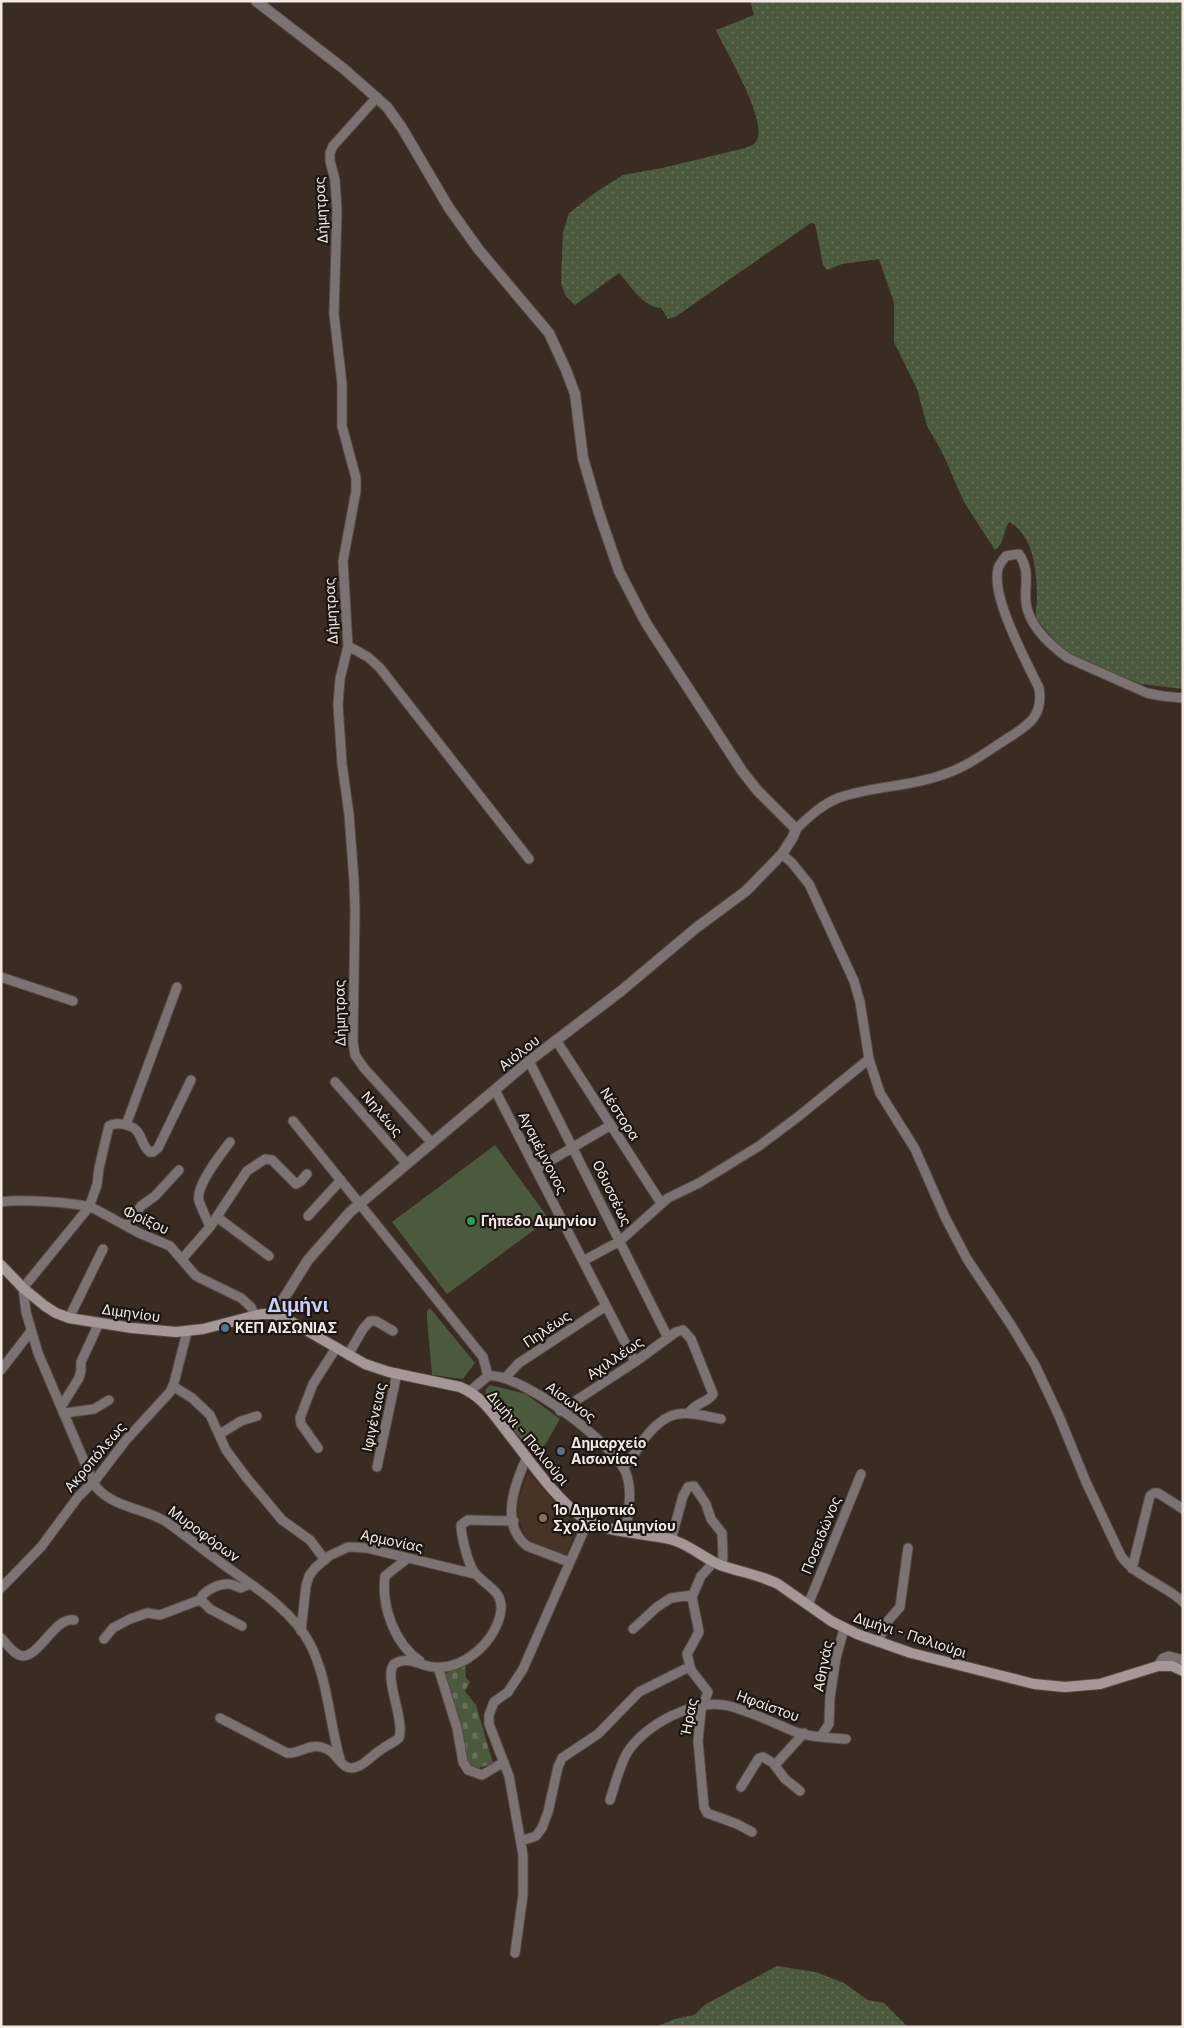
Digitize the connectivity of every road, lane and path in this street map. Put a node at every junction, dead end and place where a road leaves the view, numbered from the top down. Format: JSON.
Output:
{"nodes":[{"id":1,"x":256,"y":1,"type":"edge"},
{"id":2,"x":377,"y":97,"type":"junction"},
{"id":3,"x":348,"y":646,"type":"junction"},
{"id":4,"x":1183,"y":698,"type":"edge"},
{"id":5,"x":796,"y":829,"type":"junction"},
{"id":6,"x":782,"y":854,"type":"junction"},
{"id":7,"x":529,"y":858,"type":"dead end"},
{"id":8,"x":1,"y":977,"type":"edge"},
{"id":9,"x":177,"y":987,"type":"dead end"},
{"id":10,"x":73,"y":1001,"type":"dead end"},
{"id":11,"x":556,"y":1040,"type":"junction"},
{"id":12,"x":869,"y":1059,"type":"junction"},
{"id":13,"x":529,"y":1062,"type":"junction"},
{"id":14,"x":191,"y":1080,"type":"dead end"},
{"id":15,"x":335,"y":1082,"type":"dead end"},
{"id":16,"x":495,"y":1090,"type":"junction"},
{"id":17,"x":293,"y":1121,"type":"dead end"},
{"id":18,"x":126,"y":1125,"type":"junction"},
{"id":19,"x":611,"y":1125,"type":"junction"},
{"id":20,"x":230,"y":1142,"type":"dead end"},
{"id":21,"x":432,"y":1143,"type":"junction"},
{"id":22,"x":573,"y":1147,"type":"junction"},
{"id":23,"x":407,"y":1164,"type":"junction"},
{"id":24,"x":536,"y":1169,"type":"junction"},
{"id":25,"x":179,"y":1170,"type":"dead end"},
{"id":26,"x":307,"y":1174,"type":"dead end"},
{"id":27,"x":341,"y":1180,"type":"junction"},
{"id":28,"x":1,"y":1202,"type":"edge"},
{"id":29,"x":360,"y":1203,"type":"junction"},
{"id":30,"x":661,"y":1203,"type":"junction"},
{"id":31,"x":89,"y":1206,"type":"junction"},
{"id":32,"x":308,"y":1216,"type":"dead end"},
{"id":33,"x":217,"y":1217,"type":"junction"},
{"id":34,"x":126,"y":1226,"type":"junction"},
{"id":35,"x":210,"y":1227,"type":"junction"},
{"id":36,"x":620,"y":1241,"type":"junction"},
{"id":37,"x":103,"y":1249,"type":"dead end"},
{"id":38,"x":269,"y":1256,"type":"dead end"},
{"id":39,"x":182,"y":1259,"type":"junction"},
{"id":40,"x":583,"y":1260,"type":"junction"},
{"id":41,"x":1,"y":1265,"type":"edge"},
{"id":42,"x":23,"y":1288,"type":"junction"},
{"id":43,"x":606,"y":1306,"type":"junction"},
{"id":44,"x":274,"y":1314,"type":"junction"},
{"id":45,"x":255,"y":1316,"type":"junction"},
{"id":46,"x":69,"y":1318,"type":"junction"},
{"id":47,"x":99,"y":1323,"type":"junction"},
{"id":48,"x":394,"y":1331,"type":"dead end"},
{"id":49,"x":31,"y":1332,"type":"junction"},
{"id":50,"x":187,"y":1332,"type":"junction"},
{"id":51,"x":668,"y":1338,"type":"junction"},
{"id":52,"x":336,"y":1348,"type":"junction"},
{"id":53,"x":348,"y":1355,"type":"junction"},
{"id":54,"x":635,"y":1362,"type":"junction"},
{"id":55,"x":1,"y":1370,"type":"edge"},
{"id":56,"x":397,"y":1374,"type":"junction"},
{"id":57,"x":488,"y":1376,"type":"junction"},
{"id":58,"x":505,"y":1378,"type":"junction"},
{"id":59,"x":173,"y":1386,"type":"junction"},
{"id":60,"x":470,"y":1391,"type":"junction"},
{"id":61,"x":108,"y":1400,"type":"dead end"},
{"id":62,"x":63,"y":1410,"type":"junction"},
{"id":63,"x":560,"y":1411,"type":"junction"},
{"id":64,"x":689,"y":1413,"type":"junction"},
{"id":65,"x":257,"y":1416,"type":"dead end"},
{"id":66,"x":720,"y":1419,"type":"dead end"},
{"id":67,"x":220,"y":1434,"type":"junction"},
{"id":68,"x":318,"y":1448,"type":"dead end"},
{"id":69,"x":527,"y":1457,"type":"junction"},
{"id":70,"x":378,"y":1467,"type":"dead end"},
{"id":71,"x":623,"y":1467,"type":"junction"},
{"id":72,"x":860,"y":1474,"type":"dead end"},
{"id":73,"x":93,"y":1482,"type":"junction"},
{"id":74,"x":1183,"y":1509,"type":"edge"},
{"id":75,"x":514,"y":1521,"type":"junction"},
{"id":76,"x":588,"y":1521,"type":"junction"},
{"id":77,"x":626,"y":1530,"type":"junction"},
{"id":78,"x":671,"y":1540,"type":"junction"},
{"id":79,"x":908,"y":1548,"type":"dead end"},
{"id":80,"x":408,"y":1558,"type":"junction"},
{"id":81,"x":325,"y":1560,"type":"junction"},
{"id":82,"x":569,"y":1562,"type":"junction"},
{"id":83,"x":718,"y":1564,"type":"junction"},
{"id":84,"x":1132,"y":1569,"type":"junction"},
{"id":85,"x":475,"y":1574,"type":"junction"},
{"id":86,"x":250,"y":1584,"type":"junction"},
{"id":87,"x":1,"y":1588,"type":"edge"},
{"id":88,"x":693,"y":1594,"type":"junction"},
{"id":89,"x":202,"y":1599,"type":"junction"},
{"id":90,"x":1183,"y":1602,"type":"edge"},
{"id":91,"x":808,"y":1605,"type":"junction"},
{"id":92,"x":74,"y":1620,"type":"dead end"},
{"id":93,"x":242,"y":1626,"type":"dead end"},
{"id":94,"x":633,"y":1629,"type":"dead end"},
{"id":95,"x":844,"y":1629,"type":"junction"},
{"id":96,"x":301,"y":1631,"type":"junction"},
{"id":97,"x":1,"y":1638,"type":"edge"},
{"id":98,"x":104,"y":1639,"type":"dead end"},
{"id":99,"x":878,"y":1642,"type":"junction"},
{"id":100,"x":1183,"y":1660,"type":"edge"},
{"id":101,"x":1158,"y":1666,"type":"junction"},
{"id":102,"x":433,"y":1667,"type":"junction"},
{"id":103,"x":689,"y":1667,"type":"junction"},
{"id":104,"x":1183,"y":1671,"type":"edge"},
{"id":105,"x":704,"y":1705,"type":"junction"},
{"id":106,"x":220,"y":1718,"type":"dead end"},
{"id":107,"x":804,"y":1733,"type":"junction"},
{"id":108,"x":821,"y":1736,"type":"junction"},
{"id":109,"x":846,"y":1739,"type":"dead end"},
{"id":110,"x":340,"y":1759,"type":"junction"},
{"id":111,"x":504,"y":1762,"type":"junction"},
{"id":112,"x":775,"y":1765,"type":"junction"},
{"id":113,"x":741,"y":1787,"type":"dead end"},
{"id":114,"x":800,"y":1791,"type":"dead end"},
{"id":115,"x":610,"y":1800,"type":"dead end"},
{"id":116,"x":752,"y":1832,"type":"dead end"},
{"id":117,"x":521,"y":1841,"type":"junction"},
{"id":118,"x":515,"y":1953,"type":"dead end"}],
"edges":[{"from":1,"to":2,"type":"street"},
{"from":2,"to":3,"type":"street","name":"Δήμητρας"},
{"from":2,"to":5,"type":"street"},
{"from":3,"to":7,"type":"street"},
{"from":3,"to":21,"type":"street","name":"Δήμητρας"},
{"from":4,"to":5,"type":"street"},
{"from":5,"to":6,"type":"street","name":"Αιόλου"},
{"from":6,"to":11,"type":"street","name":"Αιόλου"},
{"from":6,"to":12,"type":"street"},
{"from":8,"to":10,"type":"street"},
{"from":9,"to":18,"type":"street"},
{"from":11,"to":13,"type":"street","name":"Αιόλου"},
{"from":11,"to":19,"type":"street","name":"Νέστορα"},
{"from":12,"to":30,"type":"street"},
{"from":12,"to":84,"type":"street"},
{"from":13,"to":16,"type":"street","name":"Αιόλου"},
{"from":13,"to":22,"type":"street","name":"Οδυσσέως"},
{"from":14,"to":18,"type":"street"},
{"from":15,"to":23,"type":"street","name":"Νηλέως"},
{"from":16,"to":21,"type":"street","name":"Αιόλου"},
{"from":16,"to":24,"type":"street","name":"Αγαμέμνονος"},
{"from":17,"to":27,"type":"street"},
{"from":18,"to":31,"type":"street"},
{"from":19,"to":22,"type":"street"},
{"from":19,"to":30,"type":"street","name":"Νέστορα"},
{"from":20,"to":35,"type":"street"},
{"from":21,"to":23,"type":"street","name":"Αιόλου"},
{"from":22,"to":24,"type":"street"},
{"from":22,"to":36,"type":"street","name":"Οδυσσέως"},
{"from":23,"to":29,"type":"street","name":"Αιόλου"},
{"from":24,"to":40,"type":"street","name":"Αγαμέμνονος"},
{"from":25,"to":34,"type":"street"},
{"from":26,"to":33,"type":"street"},
{"from":27,"to":29,"type":"street"},
{"from":27,"to":32,"type":"street"},
{"from":28,"to":31,"type":"street","name":"Φρίξου"},
{"from":29,"to":44,"type":"street","name":"Αιόλου"},
{"from":29,"to":57,"type":"street"},
{"from":30,"to":36,"type":"street"},
{"from":31,"to":34,"type":"street","name":"Φρίξου"},
{"from":31,"to":42,"type":"street"},
{"from":33,"to":35,"type":"street"},
{"from":33,"to":38,"type":"street"},
{"from":34,"to":39,"type":"street","name":"Φρίξου"},
{"from":35,"to":39,"type":"street"},
{"from":36,"to":40,"type":"street"},
{"from":36,"to":51,"type":"street","name":"Οδυσσέως"},
{"from":37,"to":46,"type":"street"},
{"from":39,"to":45,"type":"street","name":"Φρίξου"},
{"from":40,"to":43,"type":"street","name":"Αγαμέμνονος"},
{"from":41,"to":42,"type":"main road","name":"Διμηνίου"},
{"from":42,"to":46,"type":"main road","name":"Διμηνίου"},
{"from":42,"to":49,"type":"street","name":"Μυροφόρων"},
{"from":43,"to":54,"type":"street","name":"Αγαμέμνονος"},
{"from":43,"to":58,"type":"street","name":"Πηλέως"},
{"from":44,"to":45,"type":"main road","name":"Διμηνίου"},
{"from":44,"to":52,"type":"main road","name":"Διμήνι - Παλιούρι"},
{"from":45,"to":50,"type":"main road","name":"Διμηνίου"},
{"from":46,"to":47,"type":"main road","name":"Διμηνίου"},
{"from":47,"to":50,"type":"main road","name":"Διμηνίου"},
{"from":47,"to":62,"type":"street"},
{"from":48,"to":53,"type":"street"},
{"from":49,"to":55,"type":"street"},
{"from":49,"to":62,"type":"street","name":"Μυροφόρων"},
{"from":50,"to":59,"type":"street","name":"Ακροπόλεως"},
{"from":51,"to":54,"type":"street","name":"Αχιλλέως"},
{"from":51,"to":64,"type":"street","name":"Αχιλλέως"},
{"from":52,"to":53,"type":"main road","name":"Διμήνι - Παλιούρι"},
{"from":52,"to":68,"type":"street"},
{"from":53,"to":56,"type":"main road","name":"Διμήνι - Παλιούρι"},
{"from":54,"to":63,"type":"street","name":"Αχιλλέως"},
{"from":56,"to":60,"type":"main road","name":"Διμήνι - Παλιούρι"},
{"from":56,"to":70,"type":"street","name":"Ιφιγένειας"},
{"from":57,"to":58,"type":"street","name":"Αίσωνος"},
{"from":57,"to":60,"type":"street"},
{"from":58,"to":63,"type":"street","name":"Αίσωνος"},
{"from":59,"to":67,"type":"street"},
{"from":59,"to":73,"type":"street","name":"Ακροπόλεως"},
{"from":60,"to":69,"type":"main road","name":"Διμήνι - Παλιούρι"},
{"from":61,"to":62,"type":"street"},
{"from":62,"to":73,"type":"street","name":"Μυροφόρων"},
{"from":63,"to":71,"type":"street","name":"Αίσωνος"},
{"from":64,"to":66,"type":"street"},
{"from":64,"to":71,"type":"street"},
{"from":65,"to":67,"type":"street"},
{"from":67,"to":81,"type":"street"},
{"from":69,"to":75,"type":"street"},
{"from":69,"to":76,"type":"main road","name":"Διμήνι - Παλιούρι"},
{"from":71,"to":77,"type":"street","name":"Αίσωνος"},
{"from":72,"to":91,"type":"street","name":"Ποσειδώνος"},
{"from":73,"to":86,"type":"street","name":"Μυροφόρων"},
{"from":73,"to":87,"type":"street","name":"Ακροπόλεως"},
{"from":74,"to":84,"type":"street"},
{"from":75,"to":82,"type":"street"},
{"from":75,"to":85,"type":"street"},
{"from":76,"to":77,"type":"main road","name":"Διμήνι - Παλιούρι"},
{"from":76,"to":82,"type":"street"},
{"from":77,"to":78,"type":"main road","name":"Διμήνι - Παλιούρι"},
{"from":78,"to":83,"type":"main road","name":"Διμήνι - Παλιούρι"},
{"from":78,"to":83,"type":"street"},
{"from":79,"to":99,"type":"street"},
{"from":80,"to":81,"type":"street","name":"Αρμονίας"},
{"from":80,"to":85,"type":"street","name":"Αρμονίας"},
{"from":80,"to":102,"type":"street"},
{"from":81,"to":96,"type":"street","name":"Αρμονίας"},
{"from":82,"to":111,"type":"street"},
{"from":83,"to":88,"type":"street"},
{"from":83,"to":91,"type":"main road","name":"Διμήνι - Παλιούρι"},
{"from":84,"to":90,"type":"street"},
{"from":85,"to":102,"type":"street"},
{"from":86,"to":89,"type":"street"},
{"from":86,"to":96,"type":"street","name":"Μυροφόρων"},
{"from":88,"to":94,"type":"street"},
{"from":88,"to":103,"type":"street"},
{"from":89,"to":93,"type":"street"},
{"from":89,"to":98,"type":"street"},
{"from":91,"to":95,"type":"main road","name":"Διμήνι - Παλιούρι"},
{"from":92,"to":97,"type":"street"},
{"from":95,"to":99,"type":"main road","name":"Διμήνι - Παλιούρι"},
{"from":95,"to":108,"type":"street","name":"Αθηνάς"},
{"from":96,"to":110,"type":"street","name":"Μυροφόρων"},
{"from":99,"to":101,"type":"main road","name":"Διμήνι - Παλιούρι"},
{"from":100,"to":101,"type":"street"},
{"from":101,"to":104,"type":"main road","name":"Διμήνι - Παλιούρι"},
{"from":102,"to":110,"type":"street"},
{"from":102,"to":111,"type":"street"},
{"from":103,"to":105,"type":"street","name":"Ήρας"},
{"from":103,"to":117,"type":"street"},
{"from":105,"to":107,"type":"street","name":"Ηφαίστου"},
{"from":105,"to":115,"type":"street","name":"Ηφαίστου"},
{"from":105,"to":116,"type":"street","name":"Ήρας"},
{"from":106,"to":110,"type":"street"},
{"from":107,"to":108,"type":"street","name":"Ηφαίστου"},
{"from":107,"to":112,"type":"street"},
{"from":108,"to":109,"type":"street","name":"Ηφαίστου"},
{"from":111,"to":117,"type":"street"},
{"from":112,"to":113,"type":"street"},
{"from":112,"to":114,"type":"street"},
{"from":117,"to":118,"type":"street"}]}
